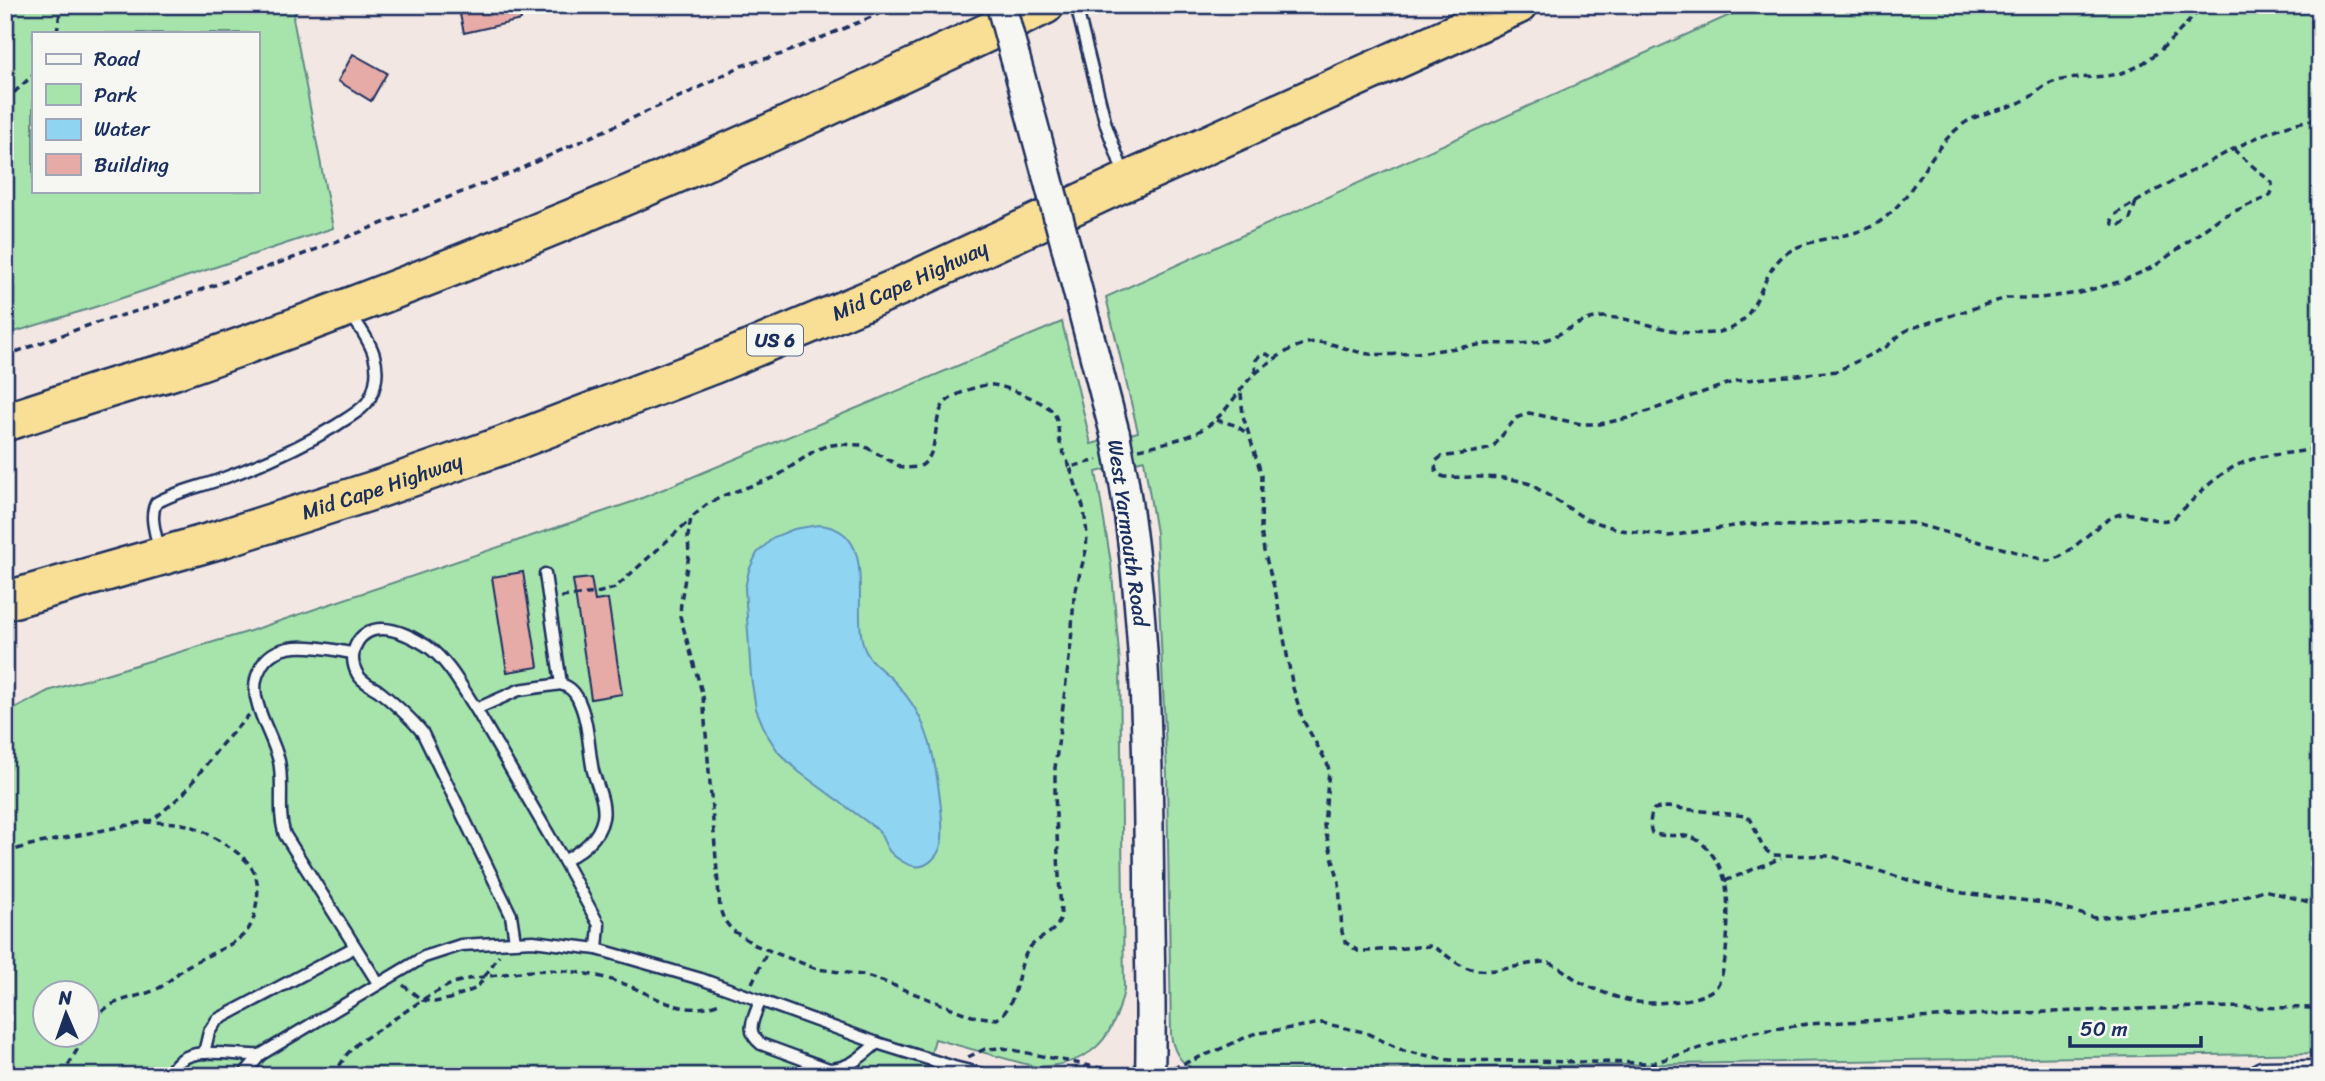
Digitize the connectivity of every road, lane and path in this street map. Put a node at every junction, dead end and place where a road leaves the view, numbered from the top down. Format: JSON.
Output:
{"nodes":[{"id":1,"x":61,"y":5,"type":"edge"},
{"id":2,"x":912,"y":5,"type":"edge"},
{"id":3,"x":1001,"y":5,"type":"edge"},
{"id":4,"x":1045,"y":5,"type":"edge"},
{"id":5,"x":1076,"y":5,"type":"edge"},
{"id":6,"x":1518,"y":5,"type":"edge"},
{"id":7,"x":2205,"y":5,"type":"edge"},
{"id":8,"x":57,"y":32,"type":"edge"},
{"id":9,"x":32,"y":76,"type":"edge"},
{"id":10,"x":5,"y":101,"type":"edge"},
{"id":11,"x":2320,"y":119,"type":"edge"},
{"id":12,"x":2233,"y":149,"type":"junction"},
{"id":13,"x":1127,"y":181,"type":"junction"},
{"id":14,"x":2136,"y":202,"type":"junction"},
{"id":15,"x":346,"y":308,"type":"junction"},
{"id":16,"x":5,"y":356,"type":"edge"},
{"id":17,"x":1275,"y":360,"type":"junction"},
{"id":18,"x":1255,"y":373,"type":"junction"},
{"id":19,"x":1240,"y":391,"type":"junction"},
{"id":20,"x":1216,"y":420,"type":"junction"},
{"id":21,"x":5,"y":422,"type":"edge"},
{"id":22,"x":1248,"y":434,"type":"junction"},
{"id":23,"x":2320,"y":447,"type":"edge"},
{"id":24,"x":1121,"y":454,"type":"junction"},
{"id":25,"x":1070,"y":467,"type":"junction"},
{"id":26,"x":691,"y":518,"type":"junction"},
{"id":27,"x":161,"y":557,"type":"junction"},
{"id":28,"x":545,"y":574,"type":"dead end"},
{"id":29,"x":548,"y":599,"type":"junction"},
{"id":30,"x":5,"y":601,"type":"edge"},
{"id":31,"x":353,"y":653,"type":"junction"},
{"id":32,"x":561,"y":684,"type":"junction"},
{"id":33,"x":258,"y":707,"type":"junction"},
{"id":34,"x":476,"y":709,"type":"junction"},
{"id":35,"x":145,"y":822,"type":"junction"},
{"id":36,"x":5,"y":853,"type":"edge"},
{"id":37,"x":1786,"y":857,"type":"junction"},
{"id":38,"x":564,"y":861,"type":"junction"},
{"id":39,"x":1725,"y":881,"type":"junction"},
{"id":40,"x":2320,"y":905,"type":"edge"},
{"id":41,"x":511,"y":941,"type":"junction"},
{"id":42,"x":355,"y":947,"type":"junction"},
{"id":43,"x":597,"y":949,"type":"junction"},
{"id":44,"x":768,"y":950,"type":"junction"},
{"id":45,"x":392,"y":976,"type":"junction"},
{"id":46,"x":485,"y":976,"type":"junction"},
{"id":47,"x":378,"y":984,"type":"junction"},
{"id":48,"x":738,"y":994,"type":"junction"},
{"id":49,"x":422,"y":1000,"type":"junction"},
{"id":50,"x":760,"y":1002,"type":"junction"},
{"id":51,"x":2320,"y":1008,"type":"edge"},
{"id":52,"x":102,"y":1011,"type":"edge"},
{"id":53,"x":877,"y":1043,"type":"junction"},
{"id":54,"x":1003,"y":1048,"type":"dead end"},
{"id":55,"x":77,"y":1050,"type":"edge"},
{"id":56,"x":204,"y":1053,"type":"junction"},
{"id":57,"x":260,"y":1055,"type":"junction"},
{"id":58,"x":1177,"y":1067,"type":"dead end"},
{"id":59,"x":1120,"y":1072,"type":"dead end"},
{"id":60,"x":2320,"y":1075,"type":"edge"},
{"id":61,"x":62,"y":1076,"type":"edge"},
{"id":62,"x":169,"y":1076,"type":"edge"},
{"id":63,"x":243,"y":1076,"type":"edge"},
{"id":64,"x":333,"y":1076,"type":"edge"},
{"id":65,"x":990,"y":1076,"type":"edge"},
{"id":66,"x":1150,"y":1076,"type":"edge"},
{"id":67,"x":2263,"y":1076,"type":"edge"}],
"edges":[{"from":1,"to":8,"type":"path"},
{"from":2,"to":16,"type":"path"},
{"from":3,"to":24,"type":"main road","name":"West Yarmouth Road","bridge":true},
{"from":4,"to":15,"type":"highway"},
{"from":5,"to":13,"type":"lane"},
{"from":6,"to":13,"type":"highway","name":"Mid Cape Highway","number":"US 6"},
{"from":7,"to":17,"type":"path"},
{"from":9,"to":10,"type":"path"},
{"from":11,"to":12,"type":"path"},
{"from":12,"to":14,"type":"path"},
{"from":12,"to":23,"type":"path"},
{"from":13,"to":27,"type":"highway","name":"Mid Cape Highway","number":"US 6"},
{"from":14,"to":14,"type":"path"},
{"from":15,"to":21,"type":"highway"},
{"from":15,"to":27,"type":"lane"},
{"from":17,"to":18,"type":"path"},
{"from":17,"to":18,"type":"path"},
{"from":18,"to":19,"type":"path"},
{"from":19,"to":20,"type":"path"},
{"from":19,"to":22,"type":"path"},
{"from":20,"to":22,"type":"path"},
{"from":20,"to":24,"type":"path"},
{"from":22,"to":39,"type":"path"},
{"from":24,"to":25,"type":"path"},
{"from":24,"to":66,"type":"main road","name":"West Yarmouth Road"},
{"from":25,"to":26,"type":"path"},
{"from":25,"to":44,"type":"path"},
{"from":26,"to":29,"type":"path"},
{"from":26,"to":44,"type":"path"},
{"from":27,"to":30,"type":"highway","name":"Mid Cape Highway","number":"US 6"},
{"from":28,"to":29,"type":"lane"},
{"from":29,"to":32,"type":"lane"},
{"from":31,"to":33,"type":"lane"},
{"from":31,"to":34,"type":"lane"},
{"from":31,"to":41,"type":"lane"},
{"from":32,"to":34,"type":"lane"},
{"from":32,"to":38,"type":"lane"},
{"from":33,"to":35,"type":"path"},
{"from":33,"to":42,"type":"lane"},
{"from":34,"to":38,"type":"lane"},
{"from":35,"to":36,"type":"path"},
{"from":35,"to":52,"type":"path"},
{"from":37,"to":39,"type":"path"},
{"from":37,"to":39,"type":"path"},
{"from":37,"to":40,"type":"path"},
{"from":38,"to":43,"type":"lane"},
{"from":41,"to":43,"type":"lane"},
{"from":41,"to":45,"type":"lane"},
{"from":41,"to":46,"type":"path"},
{"from":42,"to":47,"type":"lane"},
{"from":42,"to":56,"type":"lane"},
{"from":43,"to":48,"type":"lane"},
{"from":44,"to":48,"type":"path"},
{"from":45,"to":47,"type":"lane"},
{"from":45,"to":49,"type":"path"},
{"from":46,"to":48,"type":"path"},
{"from":46,"to":49,"type":"path"},
{"from":46,"to":49,"type":"path"},
{"from":47,"to":57,"type":"lane"},
{"from":48,"to":50,"type":"lane"},
{"from":49,"to":64,"type":"path"},
{"from":50,"to":53,"type":"lane"},
{"from":50,"to":53,"type":"lane"},
{"from":51,"to":58,"type":"path"},
{"from":53,"to":65,"type":"lane"},
{"from":54,"to":59,"type":"path"},
{"from":55,"to":61,"type":"path"},
{"from":56,"to":57,"type":"lane"},
{"from":56,"to":62,"type":"lane"},
{"from":57,"to":63,"type":"lane"},
{"from":60,"to":67,"type":"main road"}]}
